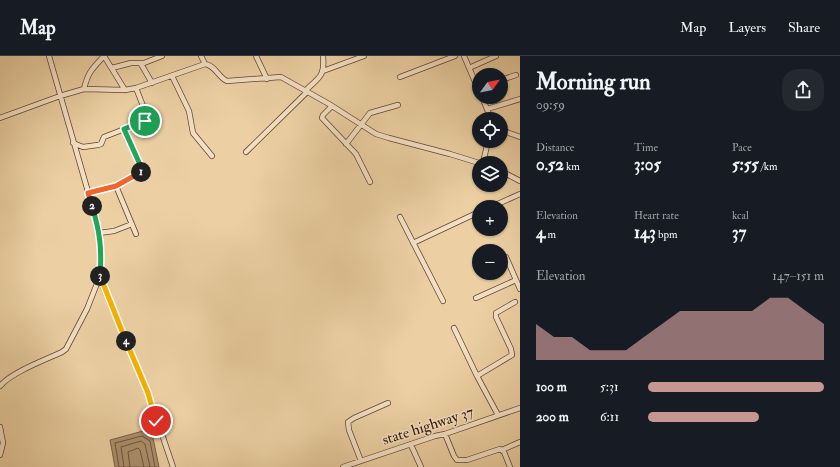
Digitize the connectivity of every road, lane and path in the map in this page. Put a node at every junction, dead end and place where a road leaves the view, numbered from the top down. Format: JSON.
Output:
{"nodes":[{"id":1,"x":49,"y":56,"type":"edge"},
{"id":2,"x":104,"y":56,"type":"edge"},
{"id":3,"x":162,"y":56,"type":"edge"},
{"id":4,"x":201,"y":56,"type":"edge"},
{"id":5,"x":256,"y":56,"type":"edge"},
{"id":6,"x":322,"y":56,"type":"edge"},
{"id":7,"x":364,"y":56,"type":"edge"},
{"id":8,"x":455,"y":56,"type":"edge"},
{"id":9,"x":464,"y":56,"type":"edge"},
{"id":10,"x":496,"y":56,"type":"edge"},
{"id":11,"x":141,"y":64,"type":"junction"},
{"id":12,"x":205,"y":64,"type":"junction"},
{"id":13,"x":112,"y":68,"type":"junction"},
{"id":14,"x":468,"y":68,"type":"junction"},
{"id":15,"x":323,"y":71,"type":"junction"},
{"id":16,"x":472,"y":75,"type":"edge"},
{"id":17,"x":516,"y":75,"type":"dead end"},
{"id":18,"x":172,"y":76,"type":"junction"},
{"id":19,"x":400,"y":77,"type":"dead end"},
{"id":20,"x":508,"y":78,"type":"edge"},
{"id":21,"x":267,"y":79,"type":"junction"},
{"id":22,"x":152,"y":83,"type":"junction"},
{"id":23,"x":136,"y":88,"type":"junction"},
{"id":24,"x":84,"y":89,"type":"junction"},
{"id":25,"x":125,"y":90,"type":"junction"},
{"id":26,"x":306,"y":92,"type":"junction"},
{"id":27,"x":60,"y":96,"type":"junction"},
{"id":28,"x":520,"y":99,"type":"edge"},
{"id":29,"x":485,"y":104,"type":"edge"},
{"id":30,"x":398,"y":105,"type":"dead end"},
{"id":31,"x":332,"y":106,"type":"junction"},
{"id":32,"x":487,"y":109,"type":"junction"},
{"id":33,"x":488,"y":112,"type":"edge"},
{"id":34,"x":0,"y":118,"type":"edge"},
{"id":35,"x":360,"y":124,"type":"junction"},
{"id":36,"x":124,"y":129,"type":"junction"},
{"id":37,"x":508,"y":133,"type":"edge"},
{"id":38,"x":520,"y":137,"type":"edge"},
{"id":39,"x":73,"y":143,"type":"junction"},
{"id":40,"x":346,"y":144,"type":"junction"},
{"id":41,"x":246,"y":152,"type":"dead end"},
{"id":42,"x":212,"y":156,"type":"dead end"},
{"id":43,"x":472,"y":161,"type":"edge"},
{"id":44,"x":508,"y":175,"type":"edge"},
{"id":45,"x":520,"y":181,"type":"edge"},
{"id":46,"x":370,"y":182,"type":"dead end"},
{"id":47,"x":116,"y":186,"type":"junction"},
{"id":48,"x":88,"y":193,"type":"junction"},
{"id":49,"x":520,"y":194,"type":"edge"},
{"id":50,"x":507,"y":200,"type":"edge"},
{"id":51,"x":472,"y":215,"type":"edge"},
{"id":52,"x":400,"y":217,"type":"dead end"},
{"id":53,"x":132,"y":224,"type":"junction"},
{"id":54,"x":99,"y":233,"type":"junction"},
{"id":55,"x":136,"y":234,"type":"dead end"},
{"id":56,"x":413,"y":242,"type":"junction"},
{"id":57,"x":508,"y":262,"type":"edge"},
{"id":58,"x":100,"y":276,"type":"junction"},
{"id":59,"x":516,"y":280,"type":"junction"},
{"id":60,"x":520,"y":288,"type":"edge"},
{"id":61,"x":476,"y":298,"type":"dead end"},
{"id":62,"x":443,"y":302,"type":"dead end"},
{"id":63,"x":515,"y":302,"type":"dead end"},
{"id":64,"x":454,"y":328,"type":"dead end"},
{"id":65,"x":477,"y":376,"type":"junction"},
{"id":66,"x":0,"y":386,"type":"edge"},
{"id":67,"x":388,"y":403,"type":"dead end"},
{"id":68,"x":520,"y":408,"type":"edge"},
{"id":69,"x":498,"y":416,"type":"junction"},
{"id":70,"x":0,"y":427,"type":"edge"},
{"id":71,"x":445,"y":434,"type":"junction"},
{"id":72,"x":520,"y":442,"type":"edge"},
{"id":73,"x":411,"y":445,"type":"junction"},
{"id":74,"x":502,"y":450,"type":"junction"},
{"id":75,"x":0,"y":455,"type":"edge"},
{"id":76,"x":361,"y":461,"type":"junction"},
{"id":77,"x":173,"y":467,"type":"edge"},
{"id":78,"x":343,"y":467,"type":"edge"},
{"id":79,"x":421,"y":467,"type":"edge"},
{"id":80,"x":510,"y":467,"type":"edge"}],
"edges":[{"from":1,"to":27,"type":"street"},
{"from":2,"to":13,"type":"street"},
{"from":2,"to":24,"type":"street"},
{"from":3,"to":11,"type":"street"},
{"from":4,"to":12,"type":"street"},
{"from":5,"to":21,"type":"street"},
{"from":6,"to":15,"type":"street"},
{"from":7,"to":15,"type":"street"},
{"from":8,"to":19,"type":"street"},
{"from":9,"to":14,"type":"street"},
{"from":10,"to":14,"type":"street"},
{"from":11,"to":13,"type":"street"},
{"from":11,"to":22,"type":"street"},
{"from":12,"to":18,"type":"street"},
{"from":12,"to":21,"type":"street"},
{"from":13,"to":25,"type":"street"},
{"from":14,"to":16,"type":"street"},
{"from":15,"to":26,"type":"street"},
{"from":17,"to":20,"type":"street"},
{"from":18,"to":22,"type":"street"},
{"from":18,"to":42,"type":"street"},
{"from":21,"to":26,"type":"street"},
{"from":22,"to":23,"type":"street"},
{"from":23,"to":25,"type":"street"},
{"from":23,"to":36,"type":"street"},
{"from":24,"to":25,"type":"street"},
{"from":24,"to":27,"type":"street"},
{"from":26,"to":31,"type":"street"},
{"from":26,"to":41,"type":"street"},
{"from":27,"to":34,"type":"street"},
{"from":27,"to":39,"type":"street"},
{"from":28,"to":32,"type":"street"},
{"from":29,"to":32,"type":"street"},
{"from":30,"to":35,"type":"street"},
{"from":31,"to":35,"type":"street"},
{"from":31,"to":40,"type":"street"},
{"from":32,"to":33,"type":"street"},
{"from":35,"to":40,"type":"street"},
{"from":35,"to":43,"type":"street"},
{"from":36,"to":39,"type":"street"},
{"from":36,"to":47,"type":"street"},
{"from":37,"to":38,"type":"street"},
{"from":39,"to":48,"type":"street"},
{"from":40,"to":46,"type":"street"},
{"from":44,"to":45,"type":"street"},
{"from":47,"to":48,"type":"street"},
{"from":47,"to":53,"type":"street"},
{"from":48,"to":54,"type":"street"},
{"from":49,"to":50,"type":"street"},
{"from":51,"to":56,"type":"street"},
{"from":52,"to":56,"type":"street"},
{"from":53,"to":54,"type":"street"},
{"from":53,"to":55,"type":"street"},
{"from":54,"to":58,"type":"street"},
{"from":56,"to":62,"type":"street"},
{"from":57,"to":59,"type":"street"},
{"from":58,"to":66,"type":"street"},
{"from":58,"to":77,"type":"street"},
{"from":59,"to":60,"type":"street"},
{"from":59,"to":61,"type":"street"},
{"from":63,"to":65,"type":"street"},
{"from":64,"to":65,"type":"street"},
{"from":65,"to":69,"type":"street"},
{"from":67,"to":76,"type":"street"},
{"from":68,"to":69,"type":"street","name":"state highway 37"},
{"from":69,"to":71,"type":"street","name":"state highway 37"},
{"from":70,"to":75,"type":"street"},
{"from":71,"to":73,"type":"street","name":"state highway 37"},
{"from":71,"to":74,"type":"street"},
{"from":72,"to":74,"type":"street"},
{"from":73,"to":76,"type":"street","name":"state highway 37"},
{"from":73,"to":79,"type":"street"},
{"from":74,"to":80,"type":"street"},
{"from":76,"to":78,"type":"street","name":"state highway 37"}]}
